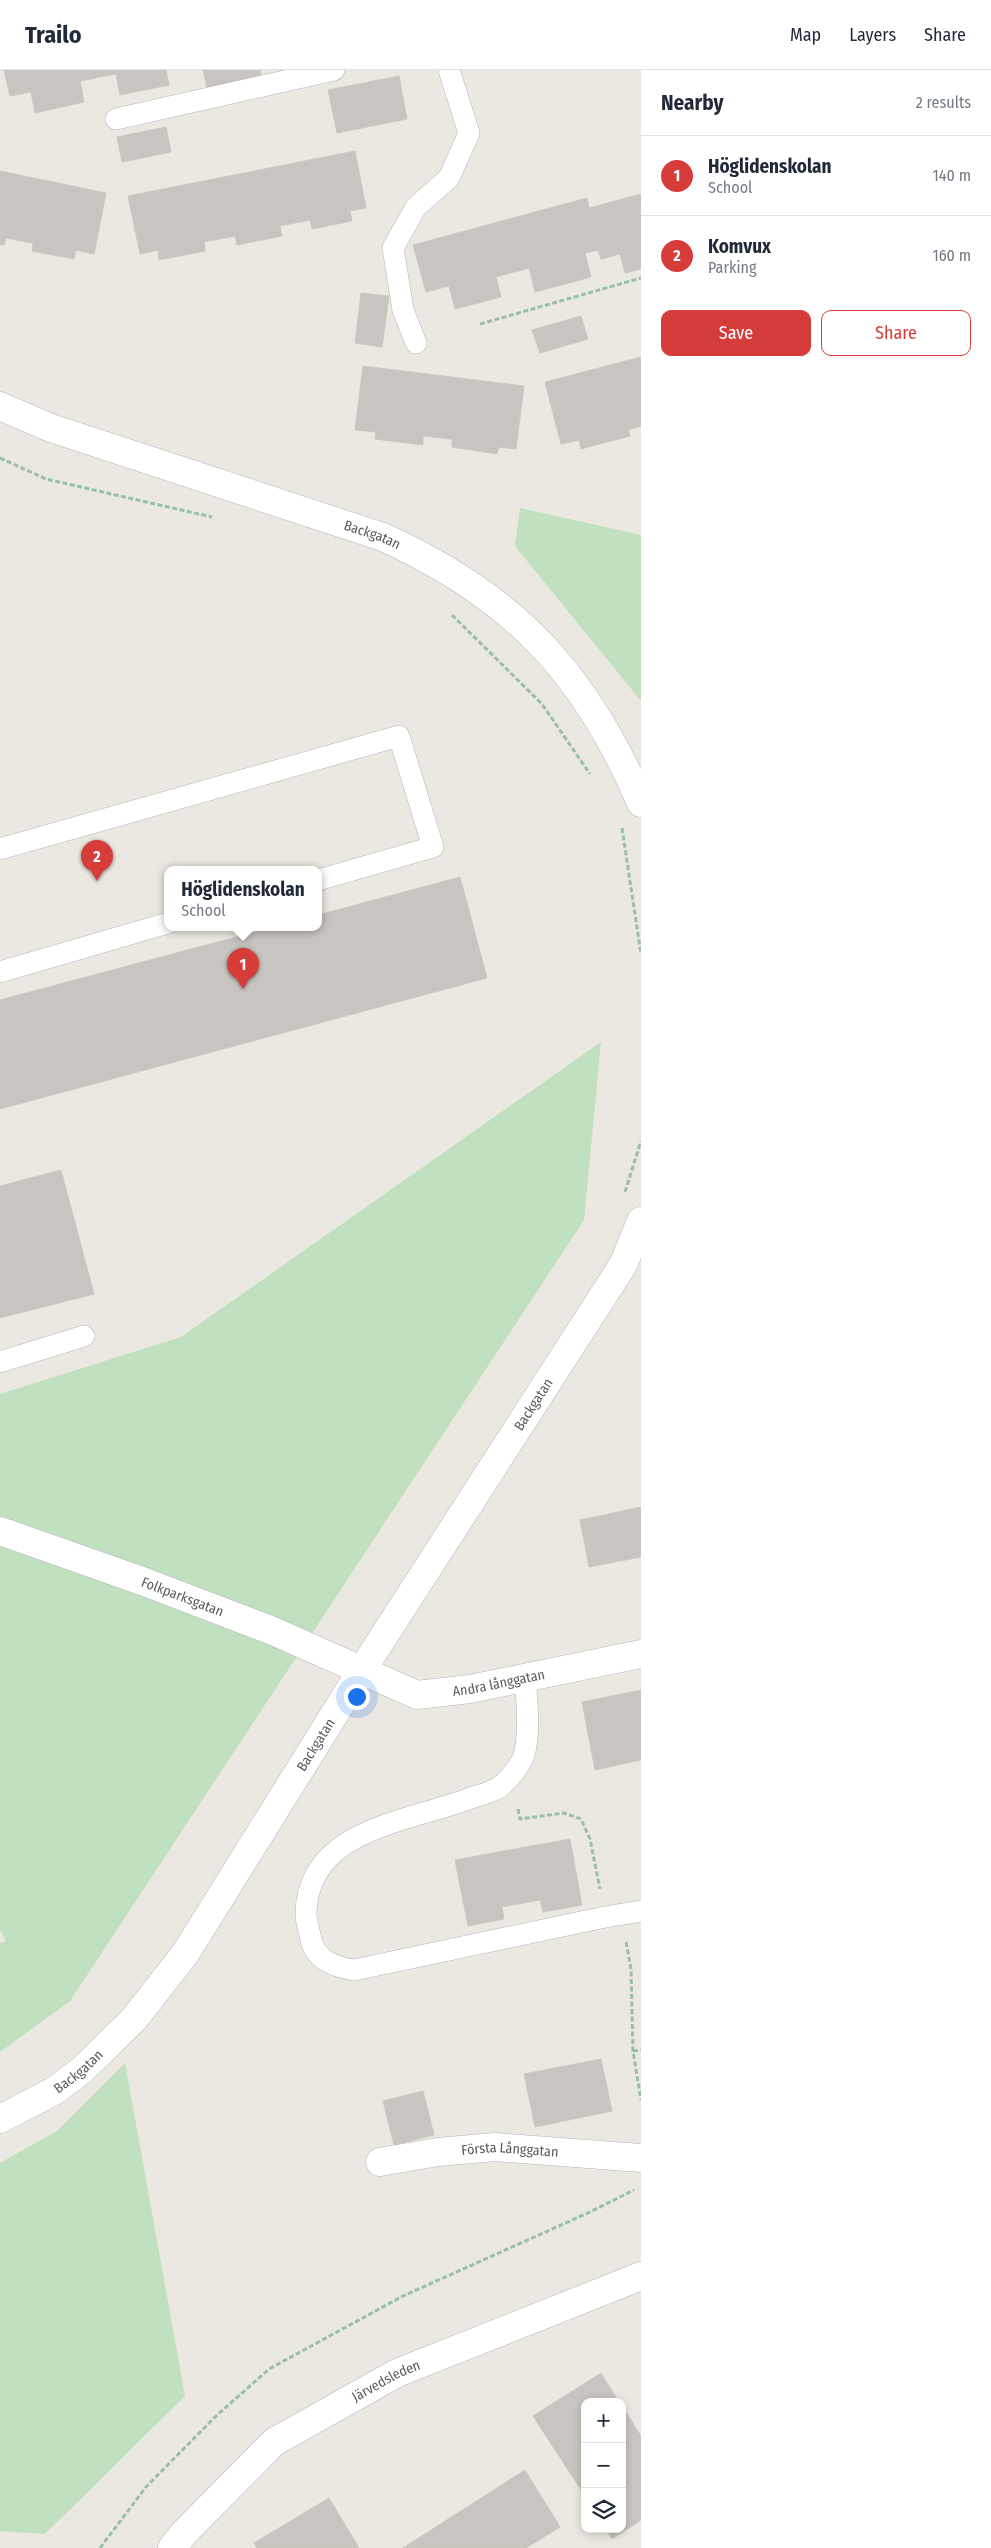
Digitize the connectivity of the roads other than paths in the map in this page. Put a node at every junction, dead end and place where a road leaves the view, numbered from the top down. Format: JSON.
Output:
{"nodes":[{"id":1,"x":334,"y":70,"type":"edge"},
{"id":2,"x":449,"y":70,"type":"edge"},
{"id":3,"x":116,"y":119,"type":"dead end"},
{"id":4,"x":416,"y":343,"type":"dead end"},
{"id":5,"x":0,"y":406,"type":"edge"},
{"id":6,"x":631,"y":811,"type":"edge"},
{"id":7,"x":0,"y":849,"type":"edge"},
{"id":8,"x":322,"y":879,"type":"edge"},
{"id":9,"x":164,"y":924,"type":"edge"},
{"id":10,"x":0,"y":972,"type":"edge"},
{"id":11,"x":641,"y":1221,"type":"edge"},
{"id":12,"x":632,"y":1264,"type":"edge"},
{"id":13,"x":84,"y":1336,"type":"dead end"},
{"id":14,"x":0,"y":1362,"type":"edge"},
{"id":15,"x":0,"y":1531,"type":"edge"},
{"id":16,"x":641,"y":1654,"type":"edge"},
{"id":17,"x":362,"y":1670,"type":"junction"},
{"id":18,"x":525,"y":1678,"type":"junction"},
{"id":19,"x":622,"y":1915,"type":"edge"},
{"id":20,"x":0,"y":2119,"type":"edge"},
{"id":21,"x":641,"y":2158,"type":"edge"},
{"id":22,"x":380,"y":2162,"type":"dead end"},
{"id":23,"x":641,"y":2276,"type":"edge"},
{"id":24,"x":172,"y":2548,"type":"edge"}],
"edges":[{"from":1,"to":3,"type":"lane"},
{"from":2,"to":4,"type":"lane"},
{"from":5,"to":6,"type":"street","name":"Backgatan"},
{"from":7,"to":8,"type":"lane"},
{"from":9,"to":10,"type":"lane"},
{"from":11,"to":12,"type":"street","name":"Backgatan"},
{"from":12,"to":17,"type":"street","name":"Backgatan"},
{"from":13,"to":14,"type":"lane"},
{"from":15,"to":17,"type":"street","name":"Folkparksgatan"},
{"from":16,"to":18,"type":"street","name":"Andra långgatan"},
{"from":17,"to":18,"type":"street","name":"Andra långgatan"},
{"from":17,"to":20,"type":"street","name":"Backgatan"},
{"from":18,"to":19,"type":"lane"},
{"from":21,"to":22,"type":"street","name":"Första Långgatan"},
{"from":23,"to":24,"type":"street","name":"Järvedsleden"}]}
